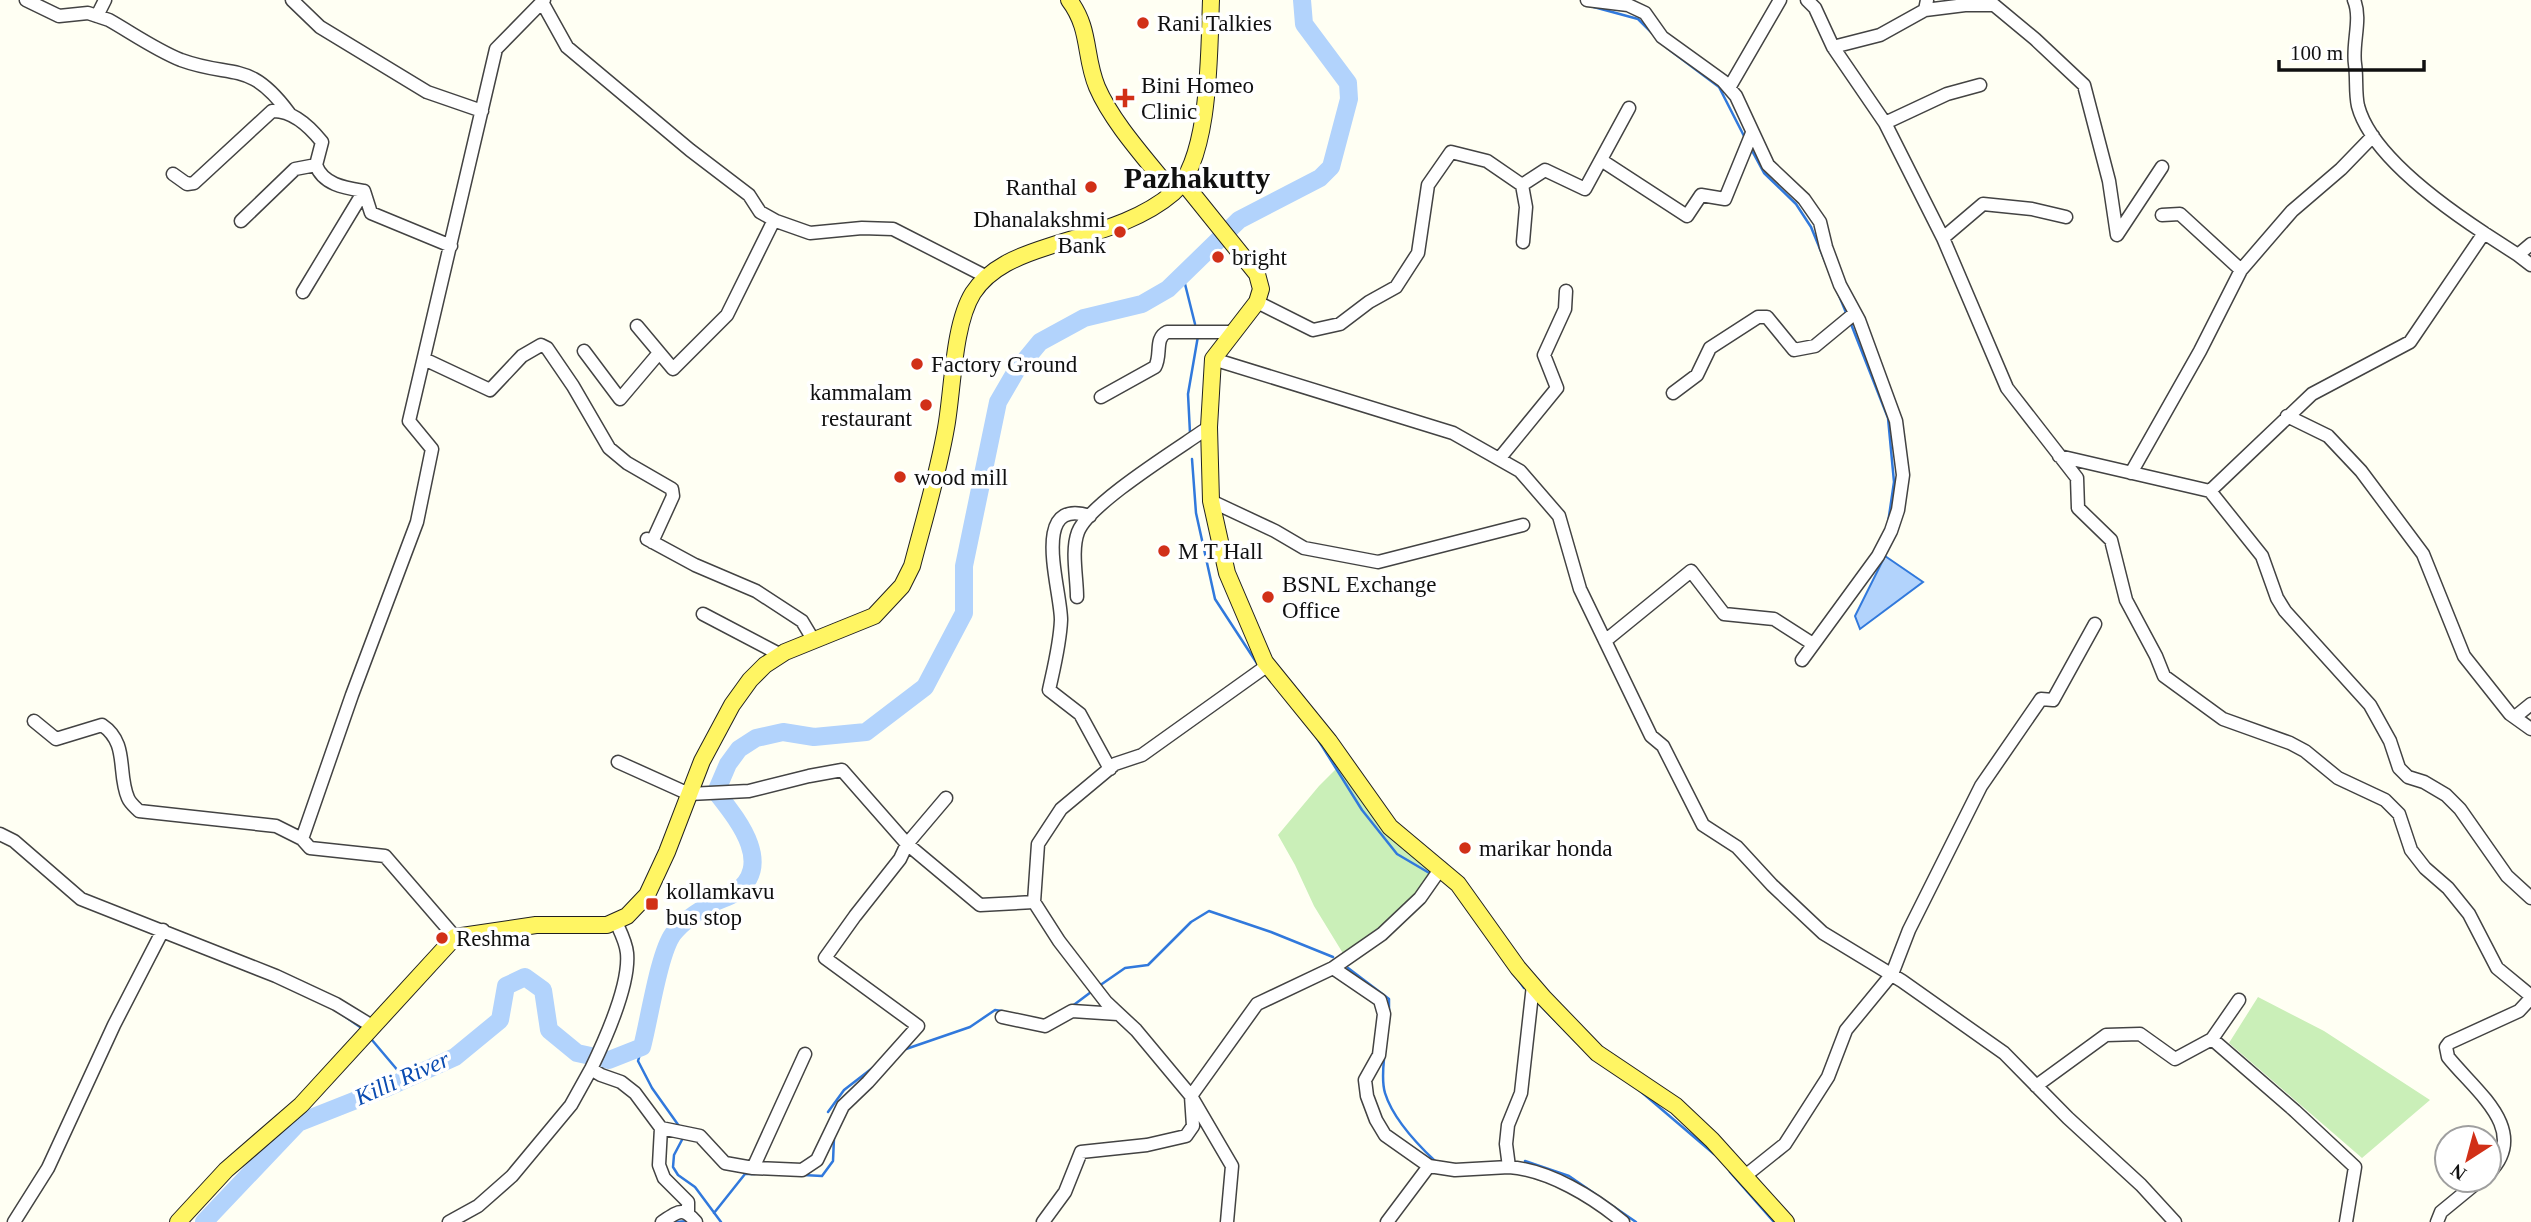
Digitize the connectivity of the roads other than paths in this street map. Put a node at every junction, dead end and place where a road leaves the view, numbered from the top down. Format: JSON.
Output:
{"nodes":[{"id":1,"x":26,"y":0,"type":"edge"},
{"id":2,"x":105,"y":0,"type":"edge"},
{"id":3,"x":292,"y":0,"type":"edge"},
{"id":4,"x":1069,"y":0,"type":"edge"},
{"id":5,"x":1211,"y":0,"type":"edge"},
{"id":6,"x":1587,"y":0,"type":"edge"},
{"id":7,"x":1780,"y":0,"type":"edge"},
{"id":8,"x":1807,"y":0,"type":"edge"},
{"id":9,"x":2354,"y":0,"type":"edge"},
{"id":10,"x":543,"y":1,"type":"edge"},
{"id":11,"x":1926,"y":5,"type":"edge"},
{"id":12,"x":97,"y":16,"type":"junction"},
{"id":13,"x":1833,"y":47,"type":"junction"},
{"id":14,"x":1980,"y":85,"type":"dead end"},
{"id":15,"x":1729,"y":89,"type":"junction"},
{"id":16,"x":1629,"y":108,"type":"dead end"},
{"id":17,"x":482,"y":111,"type":"junction"},
{"id":18,"x":289,"y":113,"type":"junction"},
{"id":19,"x":1885,"y":123,"type":"junction"},
{"id":20,"x":1752,"y":133,"type":"junction"},
{"id":21,"x":2373,"y":136,"type":"junction"},
{"id":22,"x":1601,"y":160,"type":"junction"},
{"id":23,"x":316,"y":165,"type":"junction"},
{"id":24,"x":2162,"y":167,"type":"dead end"},
{"id":25,"x":173,"y":174,"type":"dead end"},
{"id":26,"x":1522,"y":185,"type":"junction"},
{"id":27,"x":1178,"y":187,"type":"junction"},
{"id":28,"x":364,"y":191,"type":"junction"},
{"id":29,"x":2162,"y":215,"type":"dead end"},
{"id":30,"x":2066,"y":217,"type":"dead end"},
{"id":31,"x":774,"y":220,"type":"junction"},
{"id":32,"x":241,"y":221,"type":"dead end"},
{"id":33,"x":2484,"y":233,"type":"junction"},
{"id":34,"x":1942,"y":238,"type":"junction"},
{"id":35,"x":1523,"y":242,"type":"dead end"},
{"id":36,"x":2531,"y":244,"type":"edge"},
{"id":37,"x":451,"y":246,"type":"junction"},
{"id":38,"x":2518,"y":256,"type":"junction"},
{"id":39,"x":2531,"y":265,"type":"edge"},
{"id":40,"x":2241,"y":270,"type":"junction"},
{"id":41,"x":987,"y":277,"type":"junction"},
{"id":42,"x":1566,"y":291,"type":"dead end"},
{"id":43,"x":303,"y":292,"type":"dead end"},
{"id":44,"x":1257,"y":302,"type":"junction"},
{"id":45,"x":1855,"y":313,"type":"junction"},
{"id":46,"x":637,"y":326,"type":"dead end"},
{"id":47,"x":1234,"y":332,"type":"junction"},
{"id":48,"x":584,"y":351,"type":"dead end"},
{"id":49,"x":659,"y":354,"type":"junction"},
{"id":50,"x":424,"y":359,"type":"junction"},
{"id":51,"x":1213,"y":359,"type":"junction"},
{"id":52,"x":1673,"y":393,"type":"dead end"},
{"id":53,"x":1101,"y":397,"type":"dead end"},
{"id":54,"x":2287,"y":416,"type":"junction"},
{"id":55,"x":1209,"y":427,"type":"junction"},
{"id":56,"x":2059,"y":456,"type":"junction"},
{"id":57,"x":1499,"y":459,"type":"junction"},
{"id":58,"x":2132,"y":473,"type":"junction"},
{"id":59,"x":2210,"y":491,"type":"junction"},
{"id":60,"x":1211,"y":501,"type":"junction"},
{"id":61,"x":1090,"y":516,"type":"junction"},
{"id":62,"x":1523,"y":525,"type":"dead end"},
{"id":63,"x":1077,"y":597,"type":"dead end"},
{"id":64,"x":703,"y":614,"type":"dead end"},
{"id":65,"x":2095,"y":624,"type":"dead end"},
{"id":66,"x":814,"y":641,"type":"junction"},
{"id":67,"x":1605,"y":641,"type":"junction"},
{"id":68,"x":1814,"y":644,"type":"junction"},
{"id":69,"x":781,"y":655,"type":"junction"},
{"id":70,"x":1802,"y":660,"type":"dead end"},
{"id":71,"x":1269,"y":665,"type":"junction"},
{"id":72,"x":2531,"y":704,"type":"edge"},
{"id":73,"x":2515,"y":717,"type":"junction"},
{"id":74,"x":33,"y":721,"type":"dead end"},
{"id":75,"x":2531,"y":729,"type":"edge"},
{"id":76,"x":618,"y":762,"type":"dead end"},
{"id":77,"x":1110,"y":769,"type":"junction"},
{"id":78,"x":690,"y":794,"type":"junction"},
{"id":79,"x":946,"y":798,"type":"dead end"},
{"id":80,"x":0,"y":834,"type":"edge"},
{"id":81,"x":302,"y":839,"type":"junction"},
{"id":82,"x":907,"y":844,"type":"junction"},
{"id":83,"x":1441,"y":868,"type":"junction"},
{"id":84,"x":2531,"y":898,"type":"edge"},
{"id":85,"x":1034,"y":901,"type":"junction"},
{"id":86,"x":616,"y":922,"type":"junction"},
{"id":87,"x":163,"y":930,"type":"junction"},
{"id":88,"x":455,"y":937,"type":"junction"},
{"id":89,"x":1333,"y":968,"type":"junction"},
{"id":90,"x":1892,"y":974,"type":"junction"},
{"id":91,"x":1533,"y":985,"type":"junction"},
{"id":92,"x":2531,"y":997,"type":"edge"},
{"id":93,"x":2239,"y":999,"type":"dead end"},
{"id":94,"x":1119,"y":1014,"type":"junction"},
{"id":95,"x":1002,"y":1017,"type":"dead end"},
{"id":96,"x":372,"y":1026,"type":"junction"},
{"id":97,"x":2212,"y":1039,"type":"junction"},
{"id":98,"x":805,"y":1054,"type":"dead end"},
{"id":99,"x":591,"y":1068,"type":"junction"},
{"id":100,"x":2036,"y":1086,"type":"junction"},
{"id":101,"x":1191,"y":1096,"type":"junction"},
{"id":102,"x":661,"y":1128,"type":"junction"},
{"id":103,"x":2503,"y":1156,"type":"edge"},
{"id":104,"x":1429,"y":1166,"type":"junction"},
{"id":105,"x":1509,"y":1167,"type":"junction"},
{"id":106,"x":753,"y":1168,"type":"junction"},
{"id":107,"x":1745,"y":1176,"type":"junction"},
{"id":108,"x":2462,"y":1194,"type":"edge"},
{"id":109,"x":692,"y":1218,"type":"edge"},
{"id":110,"x":14,"y":1222,"type":"edge"},
{"id":111,"x":178,"y":1222,"type":"edge"},
{"id":112,"x":449,"y":1222,"type":"edge"},
{"id":113,"x":662,"y":1222,"type":"edge"},
{"id":114,"x":1043,"y":1222,"type":"edge"},
{"id":115,"x":1227,"y":1222,"type":"edge"},
{"id":116,"x":1387,"y":1222,"type":"edge"},
{"id":117,"x":1623,"y":1222,"type":"edge"},
{"id":118,"x":1786,"y":1222,"type":"edge"},
{"id":119,"x":2175,"y":1222,"type":"edge"},
{"id":120,"x":2346,"y":1222,"type":"edge"},
{"id":121,"x":2437,"y":1222,"type":"edge"}],
"edges":[{"from":1,"to":12,"type":"street"},
{"from":2,"to":12,"type":"street"},
{"from":3,"to":17,"type":"street"},
{"from":4,"to":27,"type":"main road"},
{"from":5,"to":27,"type":"main road"},
{"from":6,"to":15,"type":"street"},
{"from":7,"to":15,"type":"street"},
{"from":8,"to":13,"type":"street"},
{"from":9,"to":21,"type":"street"},
{"from":10,"to":17,"type":"street"},
{"from":10,"to":31,"type":"street"},
{"from":11,"to":13,"type":"street"},
{"from":11,"to":24,"type":"street"},
{"from":12,"to":18,"type":"street"},
{"from":13,"to":19,"type":"street"},
{"from":14,"to":19,"type":"street"},
{"from":15,"to":20,"type":"street"},
{"from":16,"to":22,"type":"street"},
{"from":17,"to":37,"type":"street"},
{"from":18,"to":23,"type":"street"},
{"from":18,"to":25,"type":"street"},
{"from":19,"to":34,"type":"street"},
{"from":20,"to":22,"type":"street"},
{"from":20,"to":45,"type":"street"},
{"from":21,"to":33,"type":"street"},
{"from":21,"to":40,"type":"street"},
{"from":22,"to":26,"type":"street"},
{"from":23,"to":28,"type":"street"},
{"from":23,"to":32,"type":"street"},
{"from":26,"to":35,"type":"street"},
{"from":26,"to":44,"type":"street"},
{"from":27,"to":41,"type":"main road"},
{"from":27,"to":44,"type":"main road"},
{"from":28,"to":37,"type":"street"},
{"from":28,"to":43,"type":"street"},
{"from":29,"to":40,"type":"street"},
{"from":30,"to":34,"type":"street"},
{"from":31,"to":41,"type":"street"},
{"from":31,"to":49,"type":"street"},
{"from":33,"to":38,"type":"street"},
{"from":33,"to":54,"type":"street"},
{"from":34,"to":56,"type":"street"},
{"from":36,"to":38,"type":"street"},
{"from":37,"to":50,"type":"street"},
{"from":38,"to":39,"type":"street"},
{"from":40,"to":58,"type":"street"},
{"from":41,"to":66,"type":"main road"},
{"from":42,"to":57,"type":"street"},
{"from":44,"to":47,"type":"main road"},
{"from":45,"to":52,"type":"street"},
{"from":45,"to":68,"type":"street"},
{"from":46,"to":49,"type":"street"},
{"from":47,"to":51,"type":"main road"},
{"from":47,"to":53,"type":"street"},
{"from":48,"to":49,"type":"street"},
{"from":50,"to":66,"type":"street"},
{"from":50,"to":81,"type":"street"},
{"from":51,"to":55,"type":"main road"},
{"from":51,"to":57,"type":"street"},
{"from":54,"to":59,"type":"street"},
{"from":54,"to":73,"type":"street"},
{"from":55,"to":60,"type":"main road"},
{"from":55,"to":61,"type":"street"},
{"from":56,"to":58,"type":"street"},
{"from":56,"to":92,"type":"street"},
{"from":57,"to":67,"type":"street"},
{"from":58,"to":59,"type":"street"},
{"from":59,"to":84,"type":"street"},
{"from":60,"to":62,"type":"street"},
{"from":60,"to":71,"type":"main road"},
{"from":61,"to":63,"type":"street"},
{"from":61,"to":77,"type":"street"},
{"from":64,"to":69,"type":"street"},
{"from":65,"to":90,"type":"street"},
{"from":66,"to":69,"type":"main road"},
{"from":67,"to":68,"type":"street"},
{"from":67,"to":90,"type":"street"},
{"from":68,"to":70,"type":"street"},
{"from":69,"to":78,"type":"main road"},
{"from":71,"to":77,"type":"street"},
{"from":71,"to":83,"type":"main road"},
{"from":72,"to":73,"type":"street"},
{"from":73,"to":75,"type":"street"},
{"from":74,"to":81,"type":"street"},
{"from":76,"to":78,"type":"street"},
{"from":77,"to":85,"type":"street"},
{"from":78,"to":82,"type":"street"},
{"from":78,"to":86,"type":"main road"},
{"from":79,"to":82,"type":"street"},
{"from":80,"to":87,"type":"street"},
{"from":81,"to":88,"type":"street"},
{"from":82,"to":85,"type":"street"},
{"from":82,"to":106,"type":"street"},
{"from":83,"to":89,"type":"street"},
{"from":83,"to":91,"type":"main road"},
{"from":85,"to":94,"type":"street"},
{"from":86,"to":88,"type":"main road"},
{"from":86,"to":99,"type":"street"},
{"from":87,"to":96,"type":"street"},
{"from":87,"to":110,"type":"street"},
{"from":88,"to":96,"type":"main road"},
{"from":89,"to":101,"type":"street"},
{"from":89,"to":104,"type":"street"},
{"from":90,"to":100,"type":"street"},
{"from":90,"to":107,"type":"street"},
{"from":91,"to":105,"type":"street"},
{"from":91,"to":107,"type":"main road"},
{"from":92,"to":103,"type":"street"},
{"from":93,"to":97,"type":"street"},
{"from":94,"to":95,"type":"street"},
{"from":94,"to":101,"type":"street"},
{"from":96,"to":111,"type":"main road"},
{"from":97,"to":100,"type":"street"},
{"from":97,"to":120,"type":"street"},
{"from":98,"to":106,"type":"street"},
{"from":99,"to":102,"type":"street"},
{"from":99,"to":112,"type":"street"},
{"from":100,"to":119,"type":"street"},
{"from":101,"to":114,"type":"street"},
{"from":101,"to":115,"type":"street"},
{"from":102,"to":106,"type":"street"},
{"from":102,"to":109,"type":"street"},
{"from":104,"to":105,"type":"street"},
{"from":104,"to":116,"type":"street"},
{"from":105,"to":117,"type":"street"},
{"from":107,"to":118,"type":"main road"},
{"from":108,"to":121,"type":"street"},
{"from":109,"to":113,"type":"street"}]}
